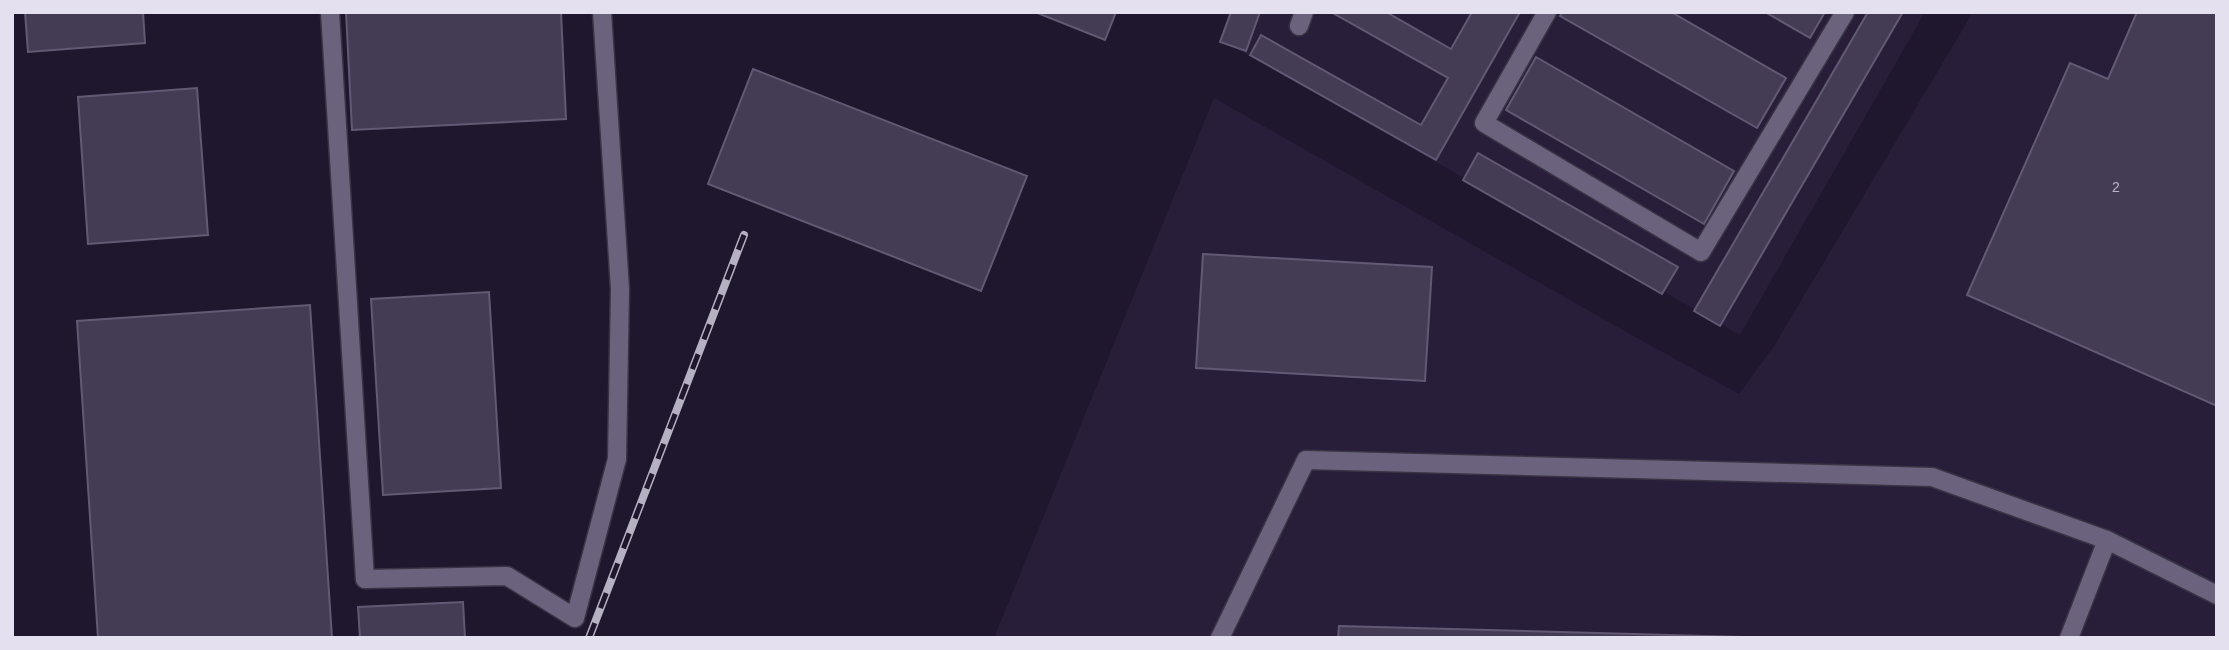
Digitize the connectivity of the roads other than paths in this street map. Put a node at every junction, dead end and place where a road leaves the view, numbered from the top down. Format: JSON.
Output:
{"nodes":[{"id":1,"x":330,"y":12,"type":"edge"},
{"id":2,"x":602,"y":12,"type":"edge"},
{"id":3,"x":1547,"y":12,"type":"edge"},
{"id":4,"x":1845,"y":12,"type":"edge"},
{"id":5,"x":2107,"y":540,"type":"junction"},
{"id":6,"x":2217,"y":595,"type":"edge"},
{"id":7,"x":1220,"y":638,"type":"edge"},
{"id":8,"x":2069,"y":638,"type":"edge"}],
"edges":[{"from":1,"to":2,"type":"street"},
{"from":3,"to":4,"type":"street"},
{"from":5,"to":6,"type":"street"},
{"from":5,"to":7,"type":"street"},
{"from":5,"to":8,"type":"street"}]}
